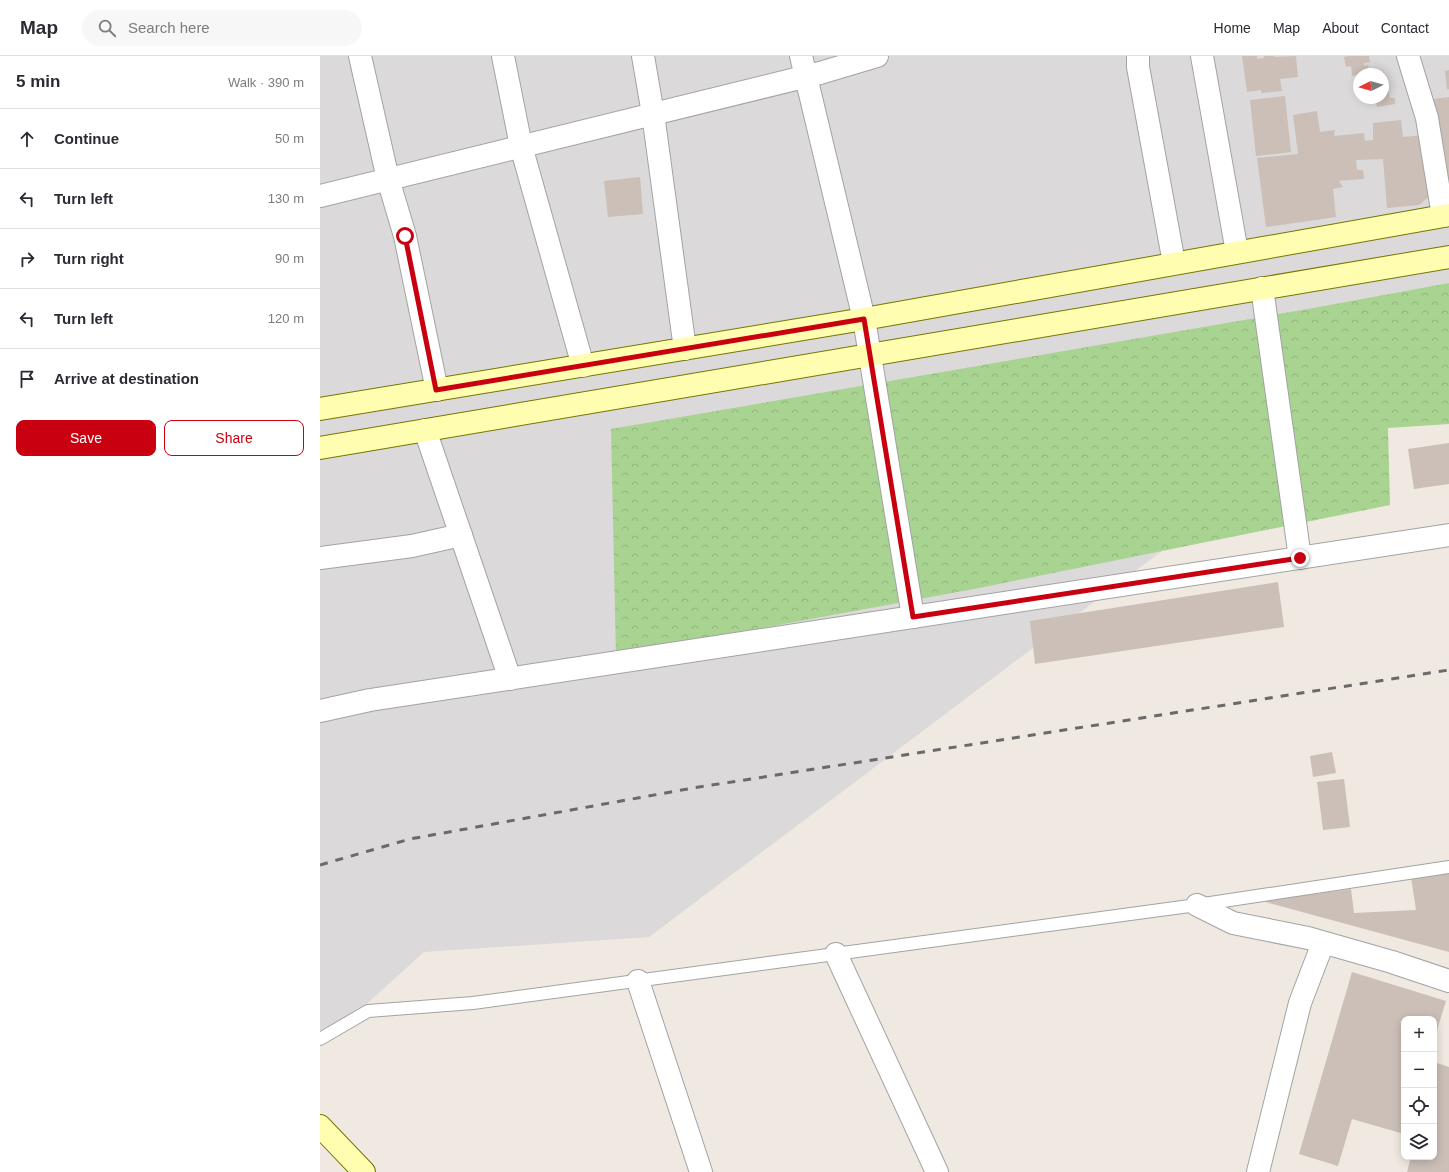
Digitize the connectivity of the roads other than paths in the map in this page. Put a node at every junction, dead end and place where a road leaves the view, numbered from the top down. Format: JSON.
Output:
{"nodes":[{"id":1,"x":360,"y":56,"type":"edge"},
{"id":2,"x":503,"y":56,"type":"edge"},
{"id":3,"x":643,"y":56,"type":"edge"},
{"id":4,"x":877,"y":56,"type":"edge"},
{"id":5,"x":1138,"y":56,"type":"edge"},
{"id":6,"x":1202,"y":56,"type":"edge"},
{"id":7,"x":1408,"y":56,"type":"edge"},
{"id":8,"x":803,"y":66,"type":"edge"},
{"id":9,"x":653,"y":114,"type":"junction"},
{"id":10,"x":520,"y":146,"type":"junction"},
{"id":11,"x":388,"y":179,"type":"junction"},
{"id":12,"x":320,"y":196,"type":"edge"},
{"id":13,"x":1446,"y":215,"type":"edge"},
{"id":14,"x":1236,"y":252,"type":"junction"},
{"id":15,"x":1449,"y":257,"type":"edge"},
{"id":16,"x":1174,"y":263,"type":"junction"},
{"id":17,"x":1262,"y":288,"type":"junction"},
{"id":18,"x":864,"y":319,"type":"junction"},
{"id":19,"x":685,"y":349,"type":"junction"},
{"id":20,"x":870,"y":355,"type":"junction"},
{"id":21,"x":583,"y":366,"type":"junction"},
{"id":22,"x":436,"y":390,"type":"junction"},
{"id":23,"x":320,"y":409,"type":"edge"},
{"id":24,"x":425,"y":430,"type":"junction"},
{"id":25,"x":320,"y":448,"type":"edge"},
{"id":26,"x":461,"y":535,"type":"junction"},
{"id":27,"x":1449,"y":535,"type":"edge"},
{"id":28,"x":320,"y":558,"type":"edge"},
{"id":29,"x":1300,"y":558,"type":"junction"},
{"id":30,"x":913,"y":617,"type":"junction"},
{"id":31,"x":510,"y":679,"type":"junction"},
{"id":32,"x":320,"y":711,"type":"edge"},
{"id":33,"x":1449,"y":867,"type":"edge"},
{"id":34,"x":1198,"y":905,"type":"junction"},
{"id":35,"x":1323,"y":943,"type":"junction"},
{"id":36,"x":836,"y":954,"type":"junction"},
{"id":37,"x":638,"y":981,"type":"junction"},
{"id":38,"x":1449,"y":981,"type":"edge"},
{"id":39,"x":320,"y":1039,"type":"edge"},
{"id":40,"x":320,"y":1126,"type":"edge"},
{"id":41,"x":320,"y":1147,"type":"edge"},
{"id":42,"x":345,"y":1172,"type":"edge"},
{"id":43,"x":364,"y":1172,"type":"edge"},
{"id":44,"x":701,"y":1172,"type":"edge"},
{"id":45,"x":937,"y":1172,"type":"edge"},
{"id":46,"x":1258,"y":1172,"type":"edge"}],
"edges":[{"from":1,"to":11,"type":"street"},
{"from":2,"to":10,"type":"street"},
{"from":3,"to":9,"type":"street"},
{"from":4,"to":8,"type":"street"},
{"from":5,"to":16,"type":"street"},
{"from":6,"to":14,"type":"street"},
{"from":7,"to":13,"type":"street"},
{"from":8,"to":9,"type":"street"},
{"from":8,"to":18,"type":"street"},
{"from":9,"to":10,"type":"street"},
{"from":9,"to":19,"type":"street"},
{"from":10,"to":11,"type":"street"},
{"from":10,"to":21,"type":"street"},
{"from":11,"to":12,"type":"street"},
{"from":11,"to":22,"type":"street"},
{"from":13,"to":14,"type":"main road"},
{"from":14,"to":16,"type":"main road"},
{"from":15,"to":17,"type":"main road"},
{"from":16,"to":18,"type":"main road"},
{"from":17,"to":20,"type":"main road"},
{"from":17,"to":29,"type":"street"},
{"from":18,"to":19,"type":"main road"},
{"from":18,"to":20,"type":"street"},
{"from":19,"to":21,"type":"main road"},
{"from":20,"to":24,"type":"main road"},
{"from":20,"to":30,"type":"street"},
{"from":21,"to":22,"type":"main road"},
{"from":22,"to":23,"type":"main road"},
{"from":24,"to":25,"type":"main road"},
{"from":24,"to":26,"type":"street"},
{"from":26,"to":28,"type":"street"},
{"from":26,"to":31,"type":"street"},
{"from":27,"to":29,"type":"street"},
{"from":29,"to":30,"type":"street"},
{"from":30,"to":31,"type":"street"},
{"from":31,"to":32,"type":"street"},
{"from":33,"to":34,"type":"lane"},
{"from":34,"to":35,"type":"street"},
{"from":34,"to":36,"type":"lane"},
{"from":35,"to":38,"type":"street"},
{"from":35,"to":46,"type":"street"},
{"from":36,"to":37,"type":"lane"},
{"from":36,"to":45,"type":"street"},
{"from":37,"to":39,"type":"lane"},
{"from":37,"to":44,"type":"street"},
{"from":40,"to":43,"type":"main road"},
{"from":41,"to":42,"type":"main road"}]}
